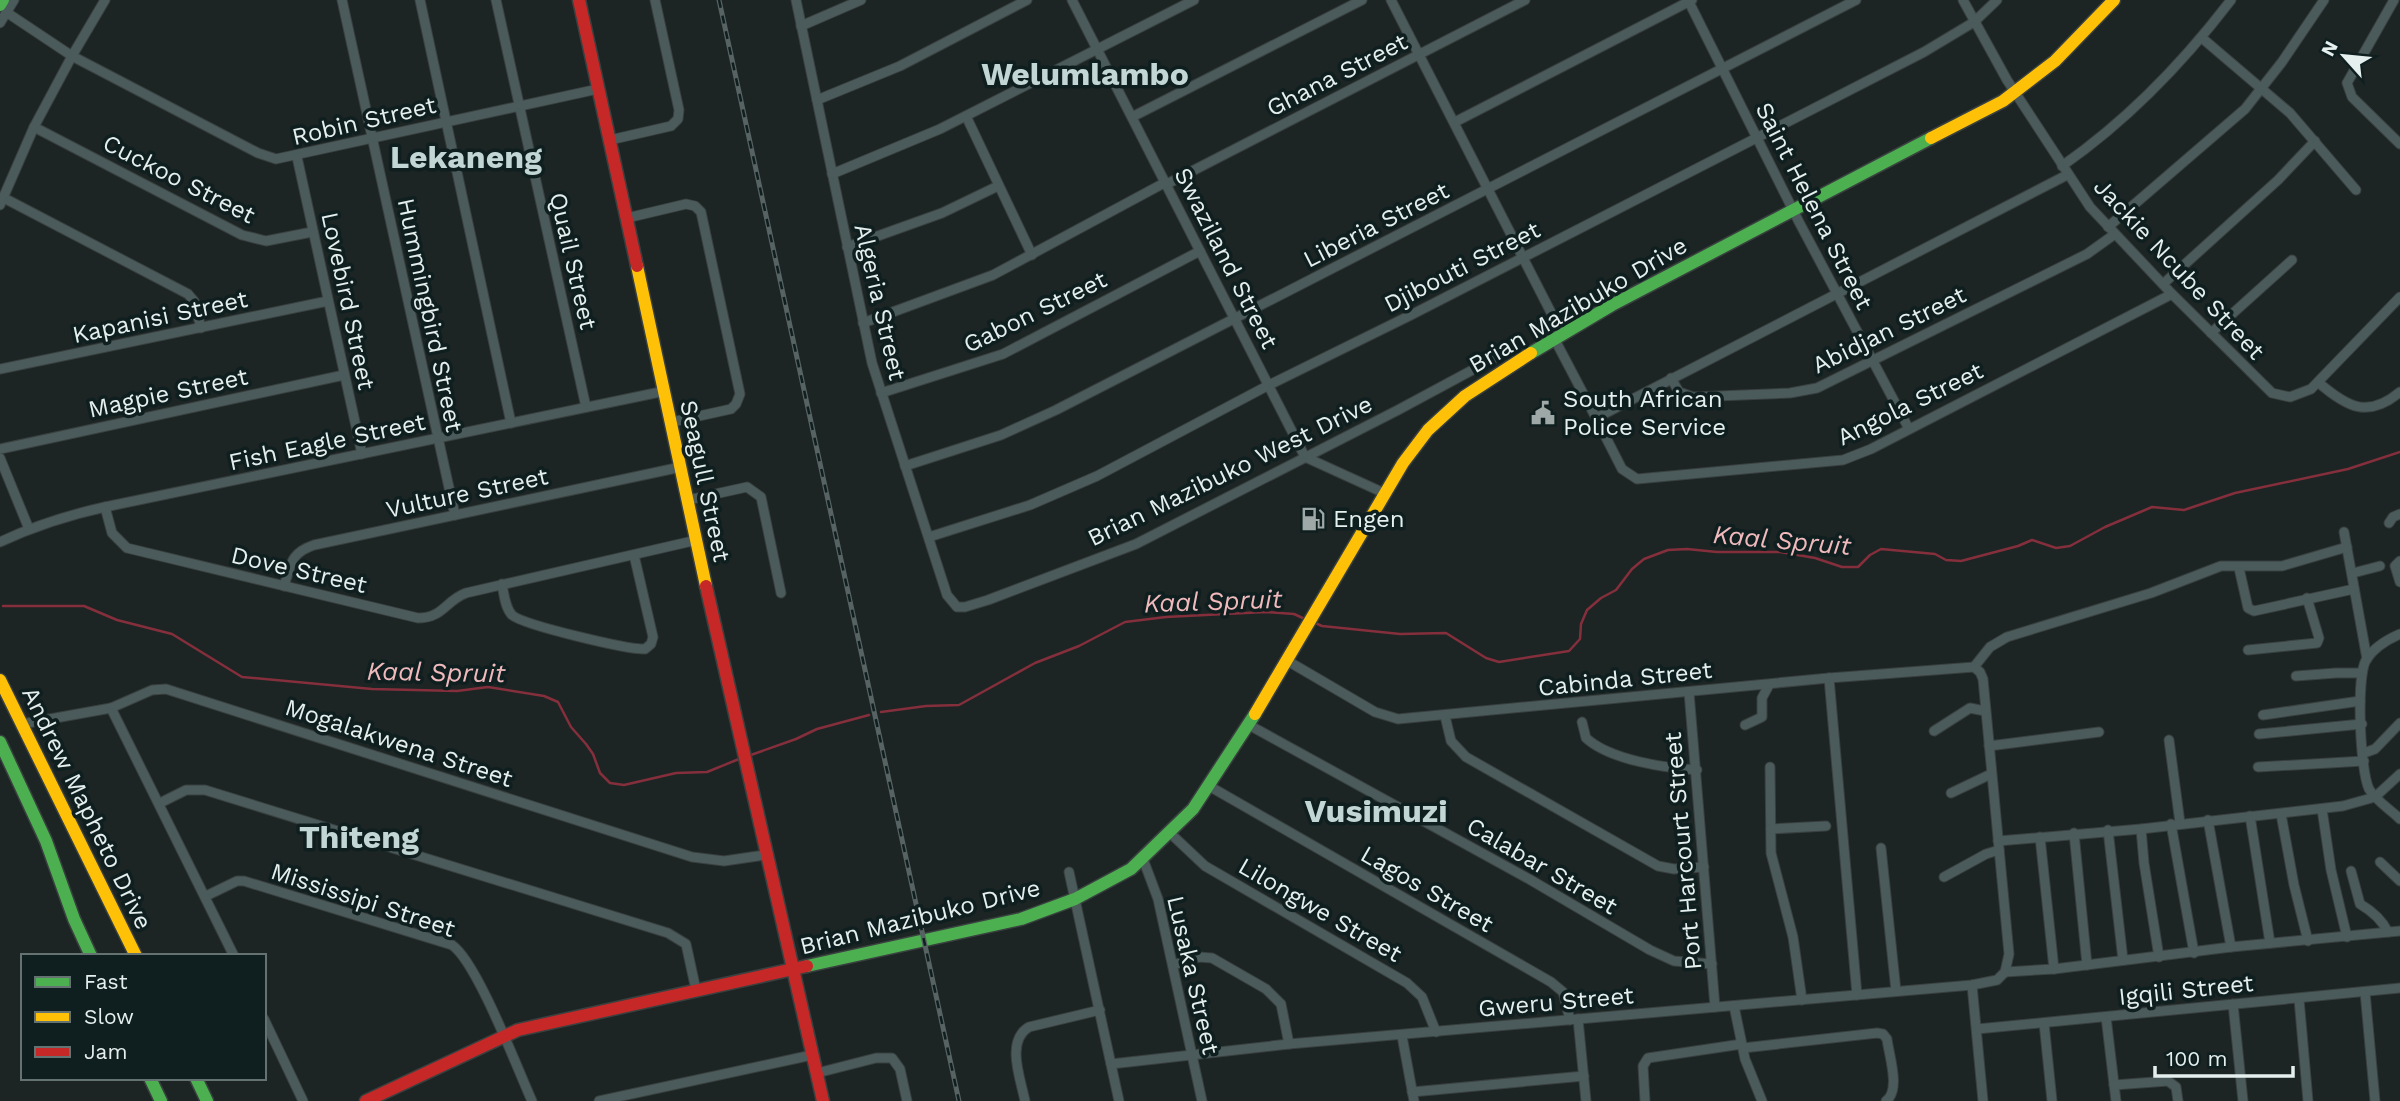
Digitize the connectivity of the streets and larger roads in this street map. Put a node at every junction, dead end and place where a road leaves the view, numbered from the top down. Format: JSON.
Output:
{"nodes":[{"id":1,"x":14,"y":0,"type":"edge"},
{"id":2,"x":105,"y":0,"type":"edge"},
{"id":3,"x":342,"y":0,"type":"edge"},
{"id":4,"x":420,"y":0,"type":"edge"},
{"id":5,"x":496,"y":0,"type":"edge"},
{"id":6,"x":579,"y":0,"type":"edge"},
{"id":7,"x":655,"y":0,"type":"edge"},
{"id":8,"x":796,"y":0,"type":"edge"},
{"id":9,"x":861,"y":0,"type":"edge"},
{"id":10,"x":1027,"y":0,"type":"edge"},
{"id":11,"x":1072,"y":0,"type":"edge"},
{"id":12,"x":1194,"y":0,"type":"edge"},
{"id":13,"x":1362,"y":0,"type":"edge"},
{"id":14,"x":1391,"y":0,"type":"edge"},
{"id":15,"x":1525,"y":0,"type":"edge"},
{"id":16,"x":1856,"y":0,"type":"edge"},
{"id":17,"x":1963,"y":0,"type":"edge"},
{"id":18,"x":1997,"y":0,"type":"edge"},
{"id":19,"x":2114,"y":0,"type":"edge"},
{"id":20,"x":2231,"y":0,"type":"edge"},
{"id":21,"x":2324,"y":0,"type":"edge"},
{"id":22,"x":2394,"y":0,"type":"edge"},
{"id":23,"x":1690,"y":1,"type":"edge"},
{"id":24,"x":3,"y":6,"type":"edge"},
{"id":25,"x":1974,"y":22,"type":"junction"},
{"id":26,"x":0,"y":23,"type":"edge"},
{"id":27,"x":801,"y":26,"type":"junction"},
{"id":28,"x":2202,"y":38,"type":"junction"},
{"id":29,"x":1097,"y":50,"type":"junction"},
{"id":30,"x":1419,"y":54,"type":"junction"},
{"id":31,"x":72,"y":56,"type":"junction"},
{"id":32,"x":1723,"y":70,"type":"junction"},
{"id":33,"x":598,"y":89,"type":"junction"},
{"id":34,"x":2260,"y":89,"type":"junction"},
{"id":35,"x":2015,"y":93,"type":"junction"},
{"id":36,"x":817,"y":100,"type":"junction"},
{"id":37,"x":518,"y":107,"type":"junction"},
{"id":38,"x":966,"y":116,"type":"junction"},
{"id":39,"x":1132,"y":117,"type":"junction"},
{"id":40,"x":446,"y":122,"type":"junction"},
{"id":41,"x":1455,"y":122,"type":"junction"},
{"id":42,"x":34,"y":127,"type":"junction"},
{"id":43,"x":1758,"y":138,"type":"junction"},
{"id":44,"x":372,"y":139,"type":"junction"},
{"id":45,"x":610,"y":141,"type":"junction"},
{"id":46,"x":2315,"y":141,"type":"junction"},
{"id":47,"x":2400,"y":144,"type":"edge"},
{"id":48,"x":297,"y":157,"type":"junction"},
{"id":49,"x":2062,"y":166,"type":"junction"},
{"id":50,"x":832,"y":174,"type":"junction"},
{"id":51,"x":2067,"y":175,"type":"junction"},
{"id":52,"x":1166,"y":183,"type":"junction"},
{"id":53,"x":998,"y":186,"type":"junction"},
{"id":54,"x":1489,"y":189,"type":"junction"},
{"id":55,"x":2356,"y":190,"type":"dead end"},
{"id":56,"x":1,"y":201,"type":"edge"},
{"id":57,"x":1793,"y":211,"type":"junction"},
{"id":58,"x":627,"y":218,"type":"junction"},
{"id":59,"x":2111,"y":231,"type":"junction"},
{"id":60,"x":313,"y":232,"type":"junction"},
{"id":61,"x":847,"y":247,"type":"junction"},
{"id":62,"x":1200,"y":251,"type":"junction"},
{"id":63,"x":1032,"y":255,"type":"junction"},
{"id":64,"x":1524,"y":257,"type":"junction"},
{"id":65,"x":2292,"y":260,"type":"dead end"},
{"id":66,"x":2163,"y":284,"type":"junction"},
{"id":67,"x":1837,"y":293,"type":"junction"},
{"id":68,"x":2172,"y":294,"type":"junction"},
{"id":69,"x":2400,"y":297,"type":"edge"},
{"id":70,"x":328,"y":301,"type":"junction"},
{"id":71,"x":1235,"y":318,"type":"junction"},
{"id":72,"x":863,"y":323,"type":"junction"},
{"id":73,"x":201,"y":328,"type":"junction"},
{"id":74,"x":2211,"y":333,"type":"junction"},
{"id":75,"x":1558,"y":336,"type":"junction"},
{"id":76,"x":1517,"y":346,"type":"dead end"},
{"id":77,"x":1873,"y":362,"type":"junction"},
{"id":78,"x":0,"y":369,"type":"edge"},
{"id":79,"x":344,"y":375,"type":"junction"},
{"id":80,"x":1671,"y":378,"type":"junction"},
{"id":81,"x":2319,"y":383,"type":"junction"},
{"id":82,"x":1269,"y":385,"type":"junction"},
{"id":83,"x":665,"y":391,"type":"junction"},
{"id":84,"x":2400,"y":391,"type":"edge"},
{"id":85,"x":881,"y":393,"type":"junction"},
{"id":86,"x":586,"y":407,"type":"junction"},
{"id":87,"x":1596,"y":418,"type":"junction"},
{"id":88,"x":672,"y":422,"type":"junction"},
{"id":89,"x":511,"y":423,"type":"junction"},
{"id":90,"x":1909,"y":429,"type":"junction"},
{"id":91,"x":438,"y":438,"type":"junction"},
{"id":92,"x":0,"y":449,"type":"edge"},
{"id":93,"x":362,"y":454,"type":"junction"},
{"id":94,"x":1305,"y":457,"type":"junction"},
{"id":95,"x":0,"y":458,"type":"edge"},
{"id":96,"x":905,"y":466,"type":"junction"},
{"id":97,"x":681,"y":467,"type":"junction"},
{"id":98,"x":1384,"y":493,"type":"junction"},
{"id":99,"x":688,"y":500,"type":"junction"},
{"id":100,"x":105,"y":507,"type":"junction"},
{"id":101,"x":2400,"y":514,"type":"edge"},
{"id":102,"x":455,"y":515,"type":"junction"},
{"id":103,"x":2389,"y":523,"type":"dead end"},
{"id":104,"x":29,"y":529,"type":"junction"},
{"id":105,"x":2344,"y":533,"type":"dead end"},
{"id":106,"x":929,"y":537,"type":"junction"},
{"id":107,"x":697,"y":540,"type":"junction"},
{"id":108,"x":0,"y":542,"type":"edge"},
{"id":109,"x":2347,"y":547,"type":"junction"},
{"id":110,"x":634,"y":555,"type":"junction"},
{"id":111,"x":2400,"y":561,"type":"edge"},
{"id":112,"x":2380,"y":566,"type":"dead end"},
{"id":113,"x":2239,"y":568,"type":"junction"},
{"id":114,"x":2353,"y":573,"type":"junction"},
{"id":115,"x":2400,"y":582,"type":"edge"},
{"id":116,"x":502,"y":584,"type":"junction"},
{"id":117,"x":284,"y":586,"type":"junction"},
{"id":118,"x":2354,"y":589,"type":"junction"},
{"id":119,"x":781,"y":593,"type":"dead end"},
{"id":120,"x":2307,"y":598,"type":"junction"},
{"id":121,"x":953,"y":604,"type":"joint"},
{"id":122,"x":2400,"y":634,"type":"edge"},
{"id":123,"x":2248,"y":650,"type":"dead end"},
{"id":124,"x":2367,"y":659,"type":"junction"},
{"id":125,"x":1286,"y":660,"type":"junction"},
{"id":126,"x":1977,"y":670,"type":"junction"},
{"id":127,"x":2361,"y":673,"type":"junction"},
{"id":128,"x":2297,"y":676,"type":"dead end"},
{"id":129,"x":1829,"y":678,"type":"junction"},
{"id":130,"x":0,"y":680,"type":"edge"},
{"id":131,"x":1769,"y":685,"type":"junction"},
{"id":132,"x":1689,"y":692,"type":"junction"},
{"id":133,"x":2360,"y":701,"type":"junction"},
{"id":134,"x":111,"y":708,"type":"junction"},
{"id":135,"x":1985,"y":711,"type":"junction"},
{"id":136,"x":2263,"y":715,"type":"dead end"},
{"id":137,"x":1445,"y":716,"type":"junction"},
{"id":138,"x":1582,"y":722,"type":"dead end"},
{"id":139,"x":2400,"y":723,"type":"edge"},
{"id":140,"x":22,"y":724,"type":"junction"},
{"id":141,"x":1249,"y":724,"type":"junction"},
{"id":142,"x":2362,"y":724,"type":"junction"},
{"id":143,"x":1745,"y":725,"type":"dead end"},
{"id":144,"x":1934,"y":731,"type":"dead end"},
{"id":145,"x":2099,"y":732,"type":"dead end"},
{"id":146,"x":2259,"y":734,"type":"dead end"},
{"id":147,"x":2169,"y":740,"type":"dead end"},
{"id":148,"x":0,"y":742,"type":"edge"},
{"id":149,"x":1989,"y":746,"type":"junction"},
{"id":150,"x":2364,"y":757,"type":"junction"},
{"id":151,"x":1770,"y":767,"type":"dead end"},
{"id":152,"x":2258,"y":767,"type":"dead end"},
{"id":153,"x":1697,"y":770,"type":"junction"},
{"id":154,"x":1991,"y":774,"type":"junction"},
{"id":155,"x":2400,"y":774,"type":"edge"},
{"id":156,"x":1209,"y":786,"type":"junction"},
{"id":157,"x":1951,"y":793,"type":"dead end"},
{"id":158,"x":2375,"y":797,"type":"junction"},
{"id":159,"x":160,"y":803,"type":"junction"},
{"id":160,"x":2322,"y":809,"type":"junction"},
{"id":161,"x":2281,"y":814,"type":"junction"},
{"id":162,"x":2250,"y":816,"type":"junction"},
{"id":163,"x":2400,"y":819,"type":"edge"},
{"id":164,"x":2208,"y":820,"type":"junction"},
{"id":165,"x":2176,"y":824,"type":"junction"},
{"id":166,"x":1826,"y":826,"type":"dead end"},
{"id":167,"x":2141,"y":829,"type":"junction"},
{"id":168,"x":1771,"y":830,"type":"junction"},
{"id":169,"x":2108,"y":830,"type":"junction"},
{"id":170,"x":1170,"y":833,"type":"junction"},
{"id":171,"x":2074,"y":833,"type":"junction"},
{"id":172,"x":2039,"y":837,"type":"junction"},
{"id":173,"x":1998,"y":845,"type":"junction"},
{"id":174,"x":1881,"y":848,"type":"dead end"},
{"id":175,"x":765,"y":855,"type":"junction"},
{"id":176,"x":1143,"y":859,"type":"junction"},
{"id":177,"x":2380,"y":862,"type":"dead end"},
{"id":178,"x":1704,"y":867,"type":"junction"},
{"id":179,"x":2351,"y":871,"type":"dead end"},
{"id":180,"x":1069,"y":872,"type":"dead end"},
{"id":181,"x":1944,"y":877,"type":"dead end"},
{"id":182,"x":2400,"y":881,"type":"edge"},
{"id":183,"x":206,"y":896,"type":"junction"},
{"id":184,"x":1075,"y":899,"type":"junction"},
{"id":185,"x":2400,"y":932,"type":"edge"},
{"id":186,"x":2388,"y":933,"type":"junction"},
{"id":187,"x":2347,"y":937,"type":"junction"},
{"id":188,"x":2308,"y":941,"type":"junction"},
{"id":189,"x":2270,"y":943,"type":"junction"},
{"id":190,"x":2231,"y":947,"type":"junction"},
{"id":191,"x":2194,"y":953,"type":"junction"},
{"id":192,"x":90,"y":954,"type":"edge"},
{"id":193,"x":135,"y":954,"type":"edge"},
{"id":194,"x":233,"y":954,"type":"edge"},
{"id":195,"x":2159,"y":957,"type":"junction"},
{"id":196,"x":2123,"y":960,"type":"junction"},
{"id":197,"x":1712,"y":964,"type":"junction"},
{"id":198,"x":1173,"y":965,"type":"junction"},
{"id":199,"x":2087,"y":965,"type":"junction"},
{"id":200,"x":2054,"y":969,"type":"junction"},
{"id":201,"x":791,"y":970,"type":"junction"},
{"id":202,"x":2004,"y":974,"type":"junction"},
{"id":203,"x":1972,"y":985,"type":"junction"},
{"id":204,"x":2400,"y":988,"type":"edge"},
{"id":205,"x":695,"y":990,"type":"junction"},
{"id":206,"x":1896,"y":992,"type":"junction"},
{"id":207,"x":2365,"y":992,"type":"junction"},
{"id":208,"x":1857,"y":995,"type":"junction"},
{"id":209,"x":2299,"y":999,"type":"junction"},
{"id":210,"x":1802,"y":1000,"type":"junction"},
{"id":211,"x":2233,"y":1004,"type":"junction"},
{"id":212,"x":1734,"y":1006,"type":"junction"},
{"id":213,"x":1715,"y":1007,"type":"junction"},
{"id":214,"x":1100,"y":1010,"type":"junction"},
{"id":215,"x":2106,"y":1017,"type":"junction"},
{"id":216,"x":1574,"y":1020,"type":"junction"},
{"id":217,"x":266,"y":1023,"type":"edge"},
{"id":218,"x":2044,"y":1023,"type":"junction"},
{"id":219,"x":1977,"y":1030,"type":"junction"},
{"id":220,"x":1436,"y":1032,"type":"junction"},
{"id":221,"x":1402,"y":1035,"type":"junction"},
{"id":222,"x":502,"y":1037,"type":"junction"},
{"id":223,"x":1289,"y":1044,"type":"junction"},
{"id":224,"x":1742,"y":1046,"type":"junction"},
{"id":225,"x":812,"y":1055,"type":"junction"},
{"id":226,"x":1191,"y":1055,"type":"junction"},
{"id":227,"x":1111,"y":1064,"type":"junction"},
{"id":228,"x":817,"y":1073,"type":"junction"},
{"id":229,"x":1584,"y":1076,"type":"junction"},
{"id":230,"x":151,"y":1080,"type":"edge"},
{"id":231,"x":197,"y":1080,"type":"edge"},
{"id":232,"x":2114,"y":1085,"type":"junction"},
{"id":233,"x":1413,"y":1097,"type":"edge"},
{"id":234,"x":160,"y":1101,"type":"edge"},
{"id":235,"x":207,"y":1101,"type":"edge"},
{"id":236,"x":303,"y":1101,"type":"edge"},
{"id":237,"x":366,"y":1101,"type":"edge"},
{"id":238,"x":532,"y":1101,"type":"edge"},
{"id":239,"x":599,"y":1101,"type":"edge"},
{"id":240,"x":823,"y":1101,"type":"edge"},
{"id":241,"x":908,"y":1101,"type":"edge"},
{"id":242,"x":1025,"y":1101,"type":"edge"},
{"id":243,"x":1119,"y":1101,"type":"edge"},
{"id":244,"x":1202,"y":1101,"type":"edge"},
{"id":245,"x":1586,"y":1101,"type":"edge"},
{"id":246,"x":1645,"y":1101,"type":"edge"},
{"id":247,"x":1762,"y":1101,"type":"edge"},
{"id":248,"x":1886,"y":1101,"type":"edge"},
{"id":249,"x":1983,"y":1101,"type":"edge"},
{"id":250,"x":2052,"y":1101,"type":"edge"},
{"id":251,"x":2116,"y":1101,"type":"edge"},
{"id":252,"x":2178,"y":1101,"type":"edge"},
{"id":253,"x":2243,"y":1101,"type":"edge"},
{"id":254,"x":2308,"y":1101,"type":"edge"},
{"id":255,"x":2375,"y":1101,"type":"edge"}],
"edges":[{"from":1,"to":24,"type":"street"},
{"from":2,"to":31,"type":"street"},
{"from":3,"to":44,"type":"street","name":"Hummingbird Street"},
{"from":4,"to":40,"type":"street"},
{"from":5,"to":37,"type":"street","name":"Quail Street"},
{"from":6,"to":33,"type":"street","name":"Seagull Street"},
{"from":7,"to":45,"type":"street"},
{"from":8,"to":27,"type":"street","name":"Algeria Street"},
{"from":9,"to":27,"type":"street"},
{"from":10,"to":36,"type":"street"},
{"from":11,"to":29,"type":"street","name":"Swaziland Street"},
{"from":12,"to":29,"type":"street"},
{"from":13,"to":39,"type":"street"},
{"from":14,"to":30,"type":"street","name":"Angola Street"},
{"from":15,"to":30,"type":"street","name":"Ghana Street"},
{"from":16,"to":32,"type":"street","name":"Liberia Street"},
{"from":17,"to":25,"type":"street","name":"Jackie Ncube Street"},
{"from":18,"to":25,"type":"street","name":"Djibouti Street"},
{"from":19,"to":35,"type":"street","name":"Brian Mazibuko Drive"},
{"from":20,"to":28,"type":"street"},
{"from":21,"to":34,"type":"street","name":"Abidjan Street"},
{"from":22,"to":47,"type":"street"},
{"from":23,"to":32,"type":"street","name":"Saint Helena Street"},
{"from":23,"to":41,"type":"street"},
{"from":24,"to":26,"type":"street"},
{"from":24,"to":31,"type":"street","name":"Robin Street"},
{"from":25,"to":35,"type":"street","name":"Jackie Ncube Street"},
{"from":25,"to":43,"type":"street","name":"Djibouti Street"},
{"from":27,"to":36,"type":"street","name":"Algeria Street"},
{"from":28,"to":34,"type":"street"},
{"from":28,"to":49,"type":"street"},
{"from":29,"to":38,"type":"street"},
{"from":29,"to":39,"type":"street","name":"Swaziland Street"},
{"from":30,"to":41,"type":"street","name":"Angola Street"},
{"from":30,"to":52,"type":"street","name":"Ghana Street"},
{"from":31,"to":42,"type":"street"},
{"from":31,"to":48,"type":"street","name":"Robin Street"},
{"from":32,"to":43,"type":"street","name":"Saint Helena Street"},
{"from":32,"to":54,"type":"street","name":"Liberia Street"},
{"from":33,"to":37,"type":"street","name":"Robin Street"},
{"from":33,"to":45,"type":"street","name":"Seagull Street"},
{"from":34,"to":46,"type":"street"},
{"from":34,"to":59,"type":"street","name":"Abidjan Street"},
{"from":35,"to":49,"type":"street","name":"Jackie Ncube Street"},
{"from":35,"to":57,"type":"street","name":"Brian Mazibuko Drive"},
{"from":36,"to":50,"type":"street","name":"Algeria Street"},
{"from":37,"to":40,"type":"street","name":"Robin Street"},
{"from":37,"to":86,"type":"street","name":"Quail Street"},
{"from":38,"to":50,"type":"street"},
{"from":38,"to":53,"type":"street"},
{"from":39,"to":52,"type":"street","name":"Swaziland Street"},
{"from":40,"to":44,"type":"street","name":"Robin Street"},
{"from":40,"to":89,"type":"street"},
{"from":41,"to":54,"type":"street","name":"Angola Street"},
{"from":42,"to":56,"type":"street"},
{"from":42,"to":60,"type":"street","name":"Cuckoo Street"},
{"from":43,"to":57,"type":"street","name":"Saint Helena Street"},
{"from":43,"to":64,"type":"street","name":"Djibouti Street"},
{"from":44,"to":48,"type":"street","name":"Robin Street"},
{"from":44,"to":91,"type":"street","name":"Hummingbird Street"},
{"from":45,"to":58,"type":"street","name":"Seagull Street"},
{"from":46,"to":55,"type":"street"},
{"from":46,"to":66,"type":"street"},
{"from":48,"to":60,"type":"street","name":"Lovebird Street"},
{"from":49,"to":51,"type":"street","name":"Jackie Ncube Street"},
{"from":50,"to":61,"type":"street","name":"Algeria Street"},
{"from":51,"to":59,"type":"street","name":"Jackie Ncube Street"},
{"from":51,"to":67,"type":"street"},
{"from":52,"to":62,"type":"street","name":"Swaziland Street"},
{"from":52,"to":63,"type":"street","name":"Ghana Street"},
{"from":53,"to":61,"type":"street"},
{"from":53,"to":63,"type":"street"},
{"from":54,"to":64,"type":"street","name":"Angola Street"},
{"from":54,"to":71,"type":"street","name":"Liberia Street"},
{"from":56,"to":73,"type":"street"},
{"from":57,"to":67,"type":"street","name":"Saint Helena Street"},
{"from":57,"to":75,"type":"street","name":"Brian Mazibuko Drive"},
{"from":58,"to":83,"type":"street","name":"Seagull Street"},
{"from":58,"to":88,"type":"street"},
{"from":59,"to":66,"type":"street","name":"Jackie Ncube Street"},
{"from":59,"to":77,"type":"street","name":"Abidjan Street"},
{"from":60,"to":70,"type":"street","name":"Lovebird Street"},
{"from":61,"to":72,"type":"street","name":"Algeria Street"},
{"from":62,"to":71,"type":"street","name":"Swaziland Street"},
{"from":62,"to":85,"type":"street","name":"Gabon Street"},
{"from":63,"to":72,"type":"street","name":"Ghana Street"},
{"from":64,"to":75,"type":"street","name":"Angola Street"},
{"from":64,"to":82,"type":"street","name":"Djibouti Street"},
{"from":65,"to":74,"type":"street"},
{"from":66,"to":68,"type":"street","name":"Jackie Ncube Street"},
{"from":67,"to":77,"type":"street","name":"Saint Helena Street"},
{"from":67,"to":80,"type":"street"},
{"from":68,"to":74,"type":"street","name":"Jackie Ncube Street"},
{"from":68,"to":90,"type":"street","name":"Angola Street"},
{"from":69,"to":81,"type":"street"},
{"from":70,"to":73,"type":"street","name":"Kapanisi Street"},
{"from":70,"to":79,"type":"street","name":"Lovebird Street"},
{"from":71,"to":82,"type":"street","name":"Swaziland Street"},
{"from":71,"to":96,"type":"street","name":"Liberia Street"},
{"from":72,"to":85,"type":"street","name":"Algeria Street"},
{"from":73,"to":78,"type":"street","name":"Kapanisi Street"},
{"from":74,"to":81,"type":"street","name":"Jackie Ncube Street"},
{"from":75,"to":87,"type":"street","name":"Angola Street"},
{"from":75,"to":98,"type":"street","name":"Brian Mazibuko Drive"},
{"from":76,"to":94,"type":"street","name":"Brian Mazibuko West Drive"},
{"from":77,"to":80,"type":"street","name":"Abidjan Street"},
{"from":77,"to":90,"type":"street","name":"Saint Helena Street"},
{"from":79,"to":92,"type":"street","name":"Magpie Street"},
{"from":79,"to":93,"type":"street","name":"Lovebird Street"},
{"from":80,"to":87,"type":"street"},
{"from":81,"to":84,"type":"street"},
{"from":82,"to":94,"type":"street","name":"Swaziland Street"},
{"from":82,"to":106,"type":"street","name":"Djibouti Street"},
{"from":83,"to":86,"type":"street","name":"Fish Eagle Street"},
{"from":83,"to":88,"type":"street","name":"Seagull Street"},
{"from":85,"to":96,"type":"street","name":"Algeria Street"},
{"from":86,"to":89,"type":"street","name":"Fish Eagle Street"},
{"from":87,"to":90,"type":"street","name":"Angola Street"},
{"from":88,"to":97,"type":"street","name":"Seagull Street"},
{"from":89,"to":91,"type":"street","name":"Fish Eagle Street"},
{"from":91,"to":93,"type":"street","name":"Fish Eagle Street"},
{"from":91,"to":102,"type":"street","name":"Hummingbird Street"},
{"from":93,"to":100,"type":"street","name":"Fish Eagle Street"},
{"from":94,"to":98,"type":"street"},
{"from":94,"to":121,"type":"street","name":"Brian Mazibuko West Drive"},
{"from":95,"to":104,"type":"street"},
{"from":96,"to":106,"type":"street","name":"Algeria Street"},
{"from":97,"to":99,"type":"street","name":"Seagull Street"},
{"from":97,"to":102,"type":"street","name":"Vulture Street"},
{"from":98,"to":125,"type":"street","name":"Brian Mazibuko Drive"},
{"from":99,"to":107,"type":"street","name":"Seagull Street"},
{"from":99,"to":119,"type":"street"},
{"from":100,"to":104,"type":"street","name":"Fish Eagle Street"},
{"from":100,"to":117,"type":"street","name":"Dove Street"},
{"from":101,"to":103,"type":"street"},
{"from":102,"to":117,"type":"street","name":"Vulture Street"},
{"from":104,"to":108,"type":"street","name":"Fish Eagle Street"},
{"from":105,"to":109,"type":"street"},
{"from":106,"to":121,"type":"street","name":"Algeria Street"},
{"from":107,"to":110,"type":"street","name":"Dove Street"},
{"from":107,"to":175,"type":"street","name":"Seagull Street"},
{"from":109,"to":113,"type":"street"},
{"from":109,"to":114,"type":"street"},
{"from":110,"to":116,"type":"street","name":"Dove Street"},
{"from":110,"to":116,"type":"street"},
{"from":111,"to":115,"type":"street"},
{"from":112,"to":114,"type":"street"},
{"from":113,"to":120,"type":"street"},
{"from":113,"to":126,"type":"street"},
{"from":114,"to":118,"type":"street"},
{"from":116,"to":117,"type":"street","name":"Dove Street"},
{"from":118,"to":120,"type":"street"},
{"from":118,"to":124,"type":"street"},
{"from":120,"to":123,"type":"street"},
{"from":122,"to":124,"type":"street"},
{"from":124,"to":127,"type":"street"},
{"from":125,"to":137,"type":"street","name":"Cabinda Street"},
{"from":125,"to":141,"type":"street","name":"Brian Mazibuko Drive"},
{"from":126,"to":129,"type":"street","name":"Cabinda Street"},
{"from":126,"to":135,"type":"street"},
{"from":127,"to":128,"type":"street"},
{"from":127,"to":133,"type":"street"},
{"from":129,"to":131,"type":"street","name":"Cabinda Street"},
{"from":129,"to":208,"type":"street"},
{"from":130,"to":140,"type":"street","name":"Andrew Mapheto Drive"},
{"from":131,"to":132,"type":"street","name":"Cabinda Street"},
{"from":131,"to":143,"type":"street"},
{"from":132,"to":137,"type":"street","name":"Cabinda Street"},
{"from":132,"to":153,"type":"street","name":"Port Harcourt Street"},
{"from":133,"to":136,"type":"street"},
{"from":133,"to":142,"type":"street"},
{"from":134,"to":140,"type":"street","name":"Mogalakwena Street"},
{"from":134,"to":159,"type":"street"},
{"from":134,"to":175,"type":"street","name":"Mogalakwena Street"},
{"from":135,"to":144,"type":"street"},
{"from":135,"to":149,"type":"street"},
{"from":137,"to":178,"type":"street"},
{"from":138,"to":153,"type":"street"},
{"from":139,"to":150,"type":"street"},
{"from":140,"to":193,"type":"street","name":"Andrew Mapheto Drive"},
{"from":141,"to":156,"type":"street","name":"Brian Mazibuko Drive"},
{"from":141,"to":197,"type":"street","name":"Calabar Street"},
{"from":142,"to":146,"type":"street"},
{"from":142,"to":150,"type":"street"},
{"from":145,"to":149,"type":"street"},
{"from":147,"to":165,"type":"street"},
{"from":148,"to":192,"type":"street","name":"Andrew Mapheto Drive"},
{"from":149,"to":154,"type":"street"},
{"from":150,"to":152,"type":"street"},
{"from":150,"to":158,"type":"street"},
{"from":151,"to":168,"type":"street"},
{"from":153,"to":178,"type":"street","name":"Port Harcourt Street"},
{"from":154,"to":157,"type":"street"},
{"from":154,"to":173,"type":"street"},
{"from":155,"to":158,"type":"street"},
{"from":156,"to":170,"type":"street","name":"Brian Mazibuko Drive"},
{"from":156,"to":216,"type":"street","name":"Lagos Street"},
{"from":158,"to":160,"type":"street"},
{"from":158,"to":163,"type":"street"},
{"from":159,"to":183,"type":"street"},
{"from":159,"to":205,"type":"street"},
{"from":160,"to":161,"type":"street"},
{"from":160,"to":187,"type":"street"},
{"from":161,"to":162,"type":"street"},
{"from":161,"to":188,"type":"street"},
{"from":162,"to":164,"type":"street"},
{"from":162,"to":189,"type":"street"},
{"from":164,"to":165,"type":"street"},
{"from":164,"to":190,"type":"street"},
{"from":165,"to":167,"type":"street"},
{"from":165,"to":191,"type":"street"},
{"from":166,"to":168,"type":"street"},
{"from":167,"to":169,"type":"street"},
{"from":167,"to":195,"type":"street"},
{"from":168,"to":210,"type":"street"},
{"from":169,"to":171,"type":"street"},
{"from":169,"to":196,"type":"street"},
{"from":170,"to":176,"type":"street","name":"Brian Mazibuko Drive"},
{"from":170,"to":220,"type":"street","name":"Lilongwe Street"},
{"from":171,"to":172,"type":"street"},
{"from":171,"to":199,"type":"street"},
{"from":172,"to":173,"type":"street"},
{"from":172,"to":200,"type":"street"},
{"from":173,"to":181,"type":"street"},
{"from":173,"to":202,"type":"street"},
{"from":174,"to":206,"type":"street"},
{"from":175,"to":201,"type":"street","name":"Seagull Street"},
{"from":176,"to":184,"type":"street","name":"Brian Mazibuko Drive"},
{"from":176,"to":198,"type":"street","name":"Lusaka Street"},
{"from":177,"to":182,"type":"street"},
{"from":178,"to":197,"type":"street","name":"Port Harcourt Street"},
{"from":179,"to":186,"type":"street"},
{"from":180,"to":184,"type":"street"},
{"from":183,"to":194,"type":"street"},
{"from":183,"to":222,"type":"street","name":"Mississipi Street"},
{"from":184,"to":201,"type":"street","name":"Brian Mazibuko Drive"},
{"from":184,"to":214,"type":"street"},
{"from":185,"to":186,"type":"street","name":"Gweru Street"},
{"from":186,"to":187,"type":"street","name":"Gweru Street"},
{"from":187,"to":188,"type":"street","name":"Gweru Street"},
{"from":188,"to":189,"type":"street","name":"Gweru Street"},
{"from":189,"to":190,"type":"street","name":"Gweru Street"},
{"from":190,"to":191,"type":"street","name":"Gweru Street"},
{"from":191,"to":195,"type":"street","name":"Gweru Street"},
{"from":195,"to":196,"type":"street","name":"Gweru Street"},
{"from":196,"to":199,"type":"street","name":"Gweru Street"},
{"from":197,"to":213,"type":"street","name":"Port Harcourt Street"},
{"from":198,"to":223,"type":"street"},
{"from":198,"to":226,"type":"street","name":"Lusaka Street"},
{"from":199,"to":200,"type":"street","name":"Gweru Street"},
{"from":200,"to":202,"type":"street","name":"Gweru Street"},
{"from":201,"to":205,"type":"street","name":"Brian Mazibuko Drive"},
{"from":201,"to":225,"type":"street","name":"Seagull Street"},
{"from":202,"to":203,"type":"street","name":"Gweru Street"},
{"from":203,"to":206,"type":"street","name":"Gweru Street"},
{"from":203,"to":219,"type":"street"},
{"from":204,"to":207,"type":"street","name":"Igqili Street"},
{"from":205,"to":222,"type":"street","name":"Brian Mazibuko Drive"},
{"from":206,"to":208,"type":"street","name":"Gweru Street"},
{"from":207,"to":209,"type":"street","name":"Igqili Street"},
{"from":207,"to":255,"type":"street"},
{"from":208,"to":210,"type":"street","name":"Gweru Street"},
{"from":209,"to":211,"type":"street","name":"Igqili Street"},
{"from":209,"to":254,"type":"street"},
{"from":210,"to":212,"type":"street","name":"Gweru Street"},
{"from":211,"to":215,"type":"street","name":"Igqili Street"},
{"from":211,"to":253,"type":"street"},
{"from":212,"to":213,"type":"street","name":"Gweru Street"},
{"from":212,"to":224,"type":"street"},
{"from":213,"to":216,"type":"street","name":"Gweru Street"},
{"from":214,"to":227,"type":"street"},
{"from":214,"to":242,"type":"street"},
{"from":215,"to":218,"type":"street","name":"Igqili Street"},
{"from":215,"to":232,"type":"street"},
{"from":216,"to":220,"type":"street","name":"Gweru Street"},
{"from":216,"to":229,"type":"street","name":"Lagos Street"},
{"from":217,"to":236,"type":"street"},
{"from":218,"to":219,"type":"street","name":"Igqili Street"},
{"from":218,"to":250,"type":"street"},
{"from":219,"to":249,"type":"street"},
{"from":220,"to":221,"type":"street","name":"Gweru Street"},
{"from":221,"to":223,"type":"street","name":"Gweru Street"},
{"from":221,"to":233,"type":"street"},
{"from":222,"to":237,"type":"street","name":"Brian Mazibuko Drive"},
{"from":222,"to":238,"type":"street","name":"Mississipi Street"},
{"from":223,"to":226,"type":"street","name":"Gweru Street"},
{"from":224,"to":246,"type":"street"},
{"from":224,"to":247,"type":"street"},
{"from":224,"to":248,"type":"street"},
{"from":225,"to":228,"type":"street","name":"Seagull Street"},
{"from":225,"to":239,"type":"street"},
{"from":226,"to":227,"type":"street","name":"Gweru Street"},
{"from":226,"to":244,"type":"street","name":"Lusaka Street"},
{"from":227,"to":243,"type":"street"},
{"from":228,"to":240,"type":"street","name":"Seagull Street"},
{"from":228,"to":241,"type":"street"},
{"from":229,"to":233,"type":"street"},
{"from":229,"to":245,"type":"street","name":"Lagos Street"},
{"from":230,"to":234,"type":"street"},
{"from":231,"to":235,"type":"street"},
{"from":232,"to":251,"type":"street"},
{"from":232,"to":252,"type":"street"}]}
